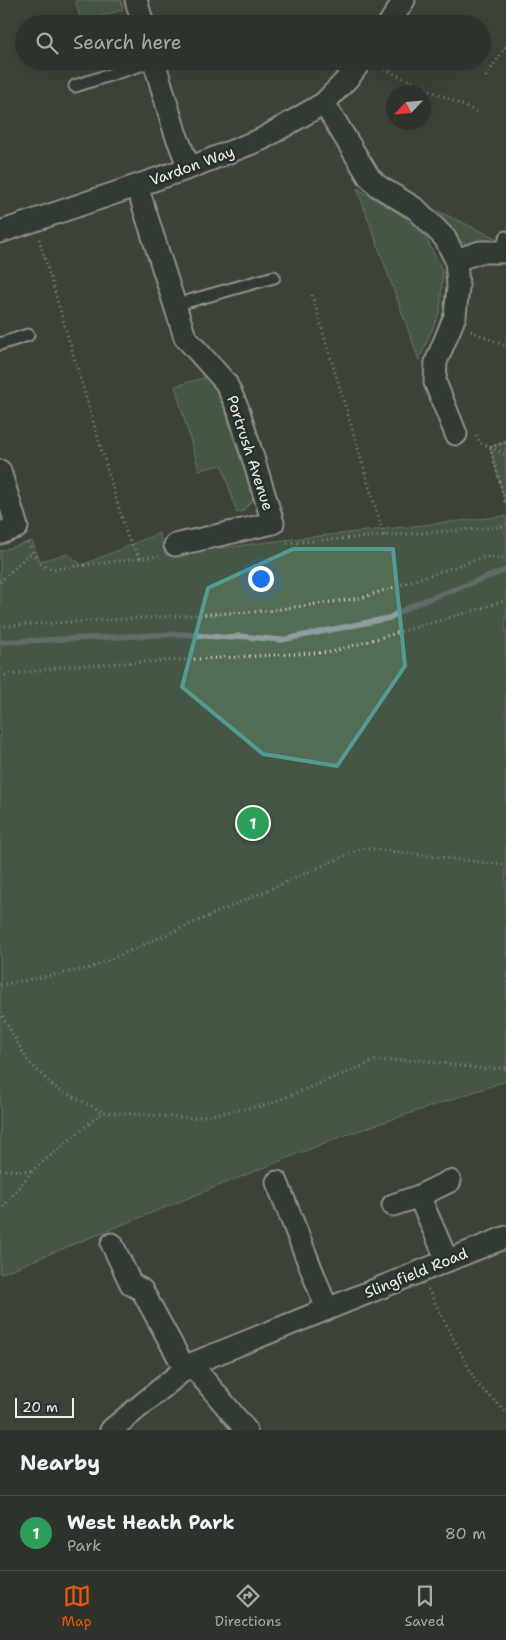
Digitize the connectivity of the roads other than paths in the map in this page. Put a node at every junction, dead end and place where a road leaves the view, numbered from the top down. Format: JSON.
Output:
{"nodes":[{"id":1,"x":136,"y":0,"type":"edge"},
{"id":2,"x":404,"y":0,"type":"edge"},
{"id":3,"x":140,"y":15,"type":"edge"},
{"id":4,"x":395,"y":15,"type":"edge"},
{"id":5,"x":125,"y":70,"type":"edge"},
{"id":6,"x":156,"y":70,"type":"edge"},
{"id":7,"x":359,"y":70,"type":"edge"},
{"id":8,"x":76,"y":86,"type":"dead end"},
{"id":9,"x":324,"y":103,"type":"junction"},
{"id":10,"x":189,"y":168,"type":"junction"},
{"id":11,"x":137,"y":186,"type":"junction"},
{"id":12,"x":0,"y":232,"type":"edge"},
{"id":13,"x":504,"y":247,"type":"edge"},
{"id":14,"x":456,"y":260,"type":"junction"},
{"id":15,"x":274,"y":277,"type":"dead end"},
{"id":16,"x":175,"y":305,"type":"junction"},
{"id":17,"x":28,"y":335,"type":"dead end"},
{"id":18,"x":0,"y":344,"type":"edge"},
{"id":19,"x":456,"y":434,"type":"road end"},
{"id":20,"x":0,"y":471,"type":"edge"},
{"id":21,"x":9,"y":530,"type":"edge"},
{"id":22,"x":175,"y":545,"type":"road end"},
{"id":23,"x":450,"y":1181,"type":"dead end"},
{"id":24,"x":277,"y":1182,"type":"dead end"},
{"id":25,"x":418,"y":1196,"type":"junction"},
{"id":26,"x":393,"y":1205,"type":"dead end"},
{"id":27,"x":506,"y":1237,"type":"edge"},
{"id":28,"x":112,"y":1244,"type":"dead end"},
{"id":29,"x":447,"y":1260,"type":"junction"},
{"id":30,"x":327,"y":1309,"type":"junction"},
{"id":31,"x":188,"y":1366,"type":"junction"},
{"id":32,"x":111,"y":1430,"type":"edge"},
{"id":33,"x":246,"y":1430,"type":"edge"}],
"edges":[{"from":1,"to":3,"type":"street"},
{"from":2,"to":4,"type":"street"},
{"from":5,"to":8,"type":"lane"},
{"from":6,"to":10,"type":"street"},
{"from":7,"to":9,"type":"street","name":"Vardon Way"},
{"from":9,"to":10,"type":"street","name":"Vardon Way"},
{"from":9,"to":14,"type":"street"},
{"from":10,"to":11,"type":"street","name":"Vardon Way"},
{"from":11,"to":12,"type":"street","name":"Vardon Way"},
{"from":11,"to":16,"type":"street","name":"Portrush Avenue"},
{"from":13,"to":14,"type":"street"},
{"from":14,"to":19,"type":"street"},
{"from":15,"to":16,"type":"lane"},
{"from":16,"to":22,"type":"street","name":"Portrush Avenue"},
{"from":17,"to":18,"type":"lane"},
{"from":20,"to":21,"type":"street"},
{"from":23,"to":25,"type":"street"},
{"from":24,"to":30,"type":"street"},
{"from":25,"to":26,"type":"street"},
{"from":25,"to":29,"type":"street"},
{"from":27,"to":29,"type":"street","name":"Slingfield Road"},
{"from":28,"to":31,"type":"street"},
{"from":29,"to":30,"type":"street","name":"Slingfield Road"},
{"from":30,"to":31,"type":"street","name":"Slingfield Road"},
{"from":31,"to":32,"type":"street","name":"Slingfield Road"},
{"from":31,"to":33,"type":"street"}]}
